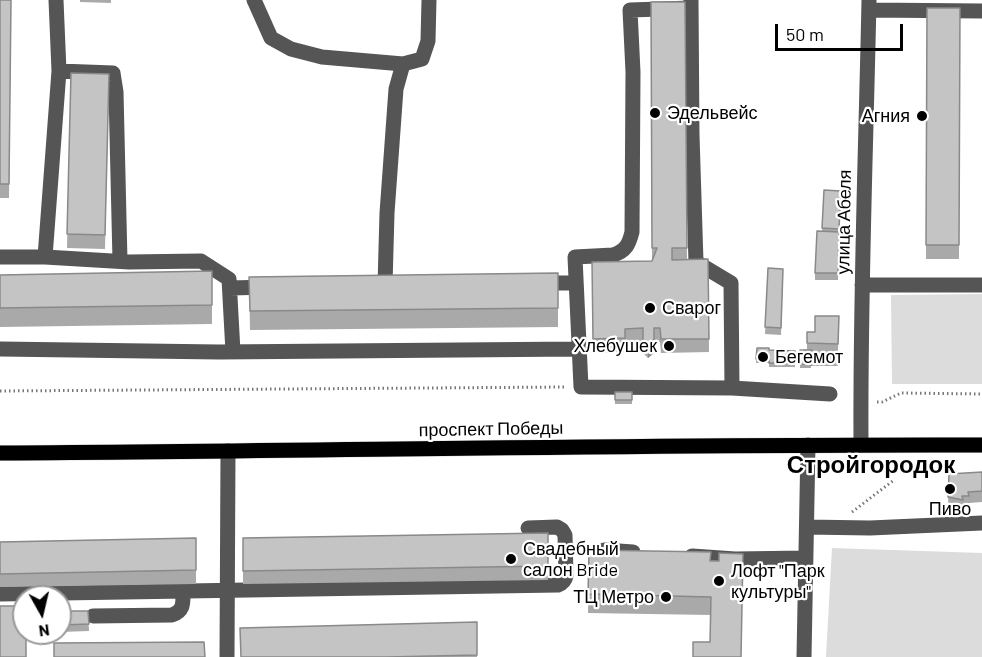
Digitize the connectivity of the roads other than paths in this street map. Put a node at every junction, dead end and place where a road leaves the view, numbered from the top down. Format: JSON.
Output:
{"nodes":[{"id":1,"x":56,"y":0,"type":"edge"},
{"id":2,"x":255,"y":0,"type":"edge"},
{"id":3,"x":429,"y":0,"type":"edge"},
{"id":4,"x":691,"y":4,"type":"edge"},
{"id":5,"x":869,"y":5,"type":"edge"},
{"id":6,"x":982,"y":11,"type":"edge"},
{"id":7,"x":403,"y":64,"type":"junction"},
{"id":8,"x":59,"y":71,"type":"junction"},
{"id":9,"x":0,"y":257,"type":"edge"},
{"id":10,"x":45,"y":257,"type":"junction"},
{"id":11,"x":120,"y":261,"type":"junction"},
{"id":12,"x":528,"y":283,"type":"edge"},
{"id":13,"x":576,"y":283,"type":"junction"},
{"id":14,"x":385,"y":285,"type":"edge"},
{"id":15,"x":862,"y":285,"type":"junction"},
{"id":16,"x":982,"y":285,"type":"edge"},
{"id":17,"x":289,"y":287,"type":"edge"},
{"id":18,"x":230,"y":288,"type":"junction"},
{"id":19,"x":0,"y":349,"type":"edge"},
{"id":20,"x":578,"y":349,"type":"junction"},
{"id":21,"x":233,"y":352,"type":"junction"},
{"id":22,"x":732,"y":388,"type":"junction"},
{"id":23,"x":830,"y":394,"type":"dead end"},
{"id":24,"x":861,"y":444,"type":"junction"},
{"id":25,"x":808,"y":445,"type":"junction"},
{"id":26,"x":982,"y":445,"type":"edge"},
{"id":27,"x":228,"y":452,"type":"junction"},
{"id":28,"x":0,"y":453,"type":"edge"},
{"id":29,"x":982,"y":523,"type":"edge"},
{"id":30,"x":807,"y":527,"type":"junction"},
{"id":31,"x":528,"y":528,"type":"dead end"},
{"id":32,"x":604,"y":550,"type":"edge"},
{"id":33,"x":652,"y":553,"type":"edge"},
{"id":34,"x":675,"y":555,"type":"edge"},
{"id":35,"x":806,"y":558,"type":"junction"},
{"id":36,"x":226,"y":591,"type":"junction"},
{"id":37,"x":183,"y":592,"type":"junction"},
{"id":38,"x":0,"y":594,"type":"edge"},
{"id":39,"x":93,"y":616,"type":"dead end"},
{"id":40,"x":227,"y":657,"type":"edge"},
{"id":41,"x":804,"y":657,"type":"edge"}],
"edges":[{"from":1,"to":8,"type":"street"},
{"from":2,"to":7,"type":"street"},
{"from":3,"to":7,"type":"street"},
{"from":4,"to":13,"type":"street"},
{"from":4,"to":22,"type":"street"},
{"from":5,"to":6,"type":"street"},
{"from":5,"to":15,"type":"street","name":"улица Абеля"},
{"from":7,"to":14,"type":"street"},
{"from":8,"to":10,"type":"street"},
{"from":8,"to":11,"type":"street"},
{"from":9,"to":10,"type":"street"},
{"from":10,"to":11,"type":"street"},
{"from":11,"to":18,"type":"street"},
{"from":12,"to":13,"type":"street"},
{"from":13,"to":20,"type":"street"},
{"from":15,"to":16,"type":"street"},
{"from":15,"to":24,"type":"street","name":"улица Абеля"},
{"from":17,"to":18,"type":"street"},
{"from":18,"to":21,"type":"street"},
{"from":19,"to":21,"type":"street"},
{"from":20,"to":21,"type":"street"},
{"from":20,"to":22,"type":"street"},
{"from":22,"to":23,"type":"street"},
{"from":24,"to":25,"type":"main road","name":"проспект Победы"},
{"from":24,"to":26,"type":"main road","name":"проспект Победы"},
{"from":25,"to":27,"type":"main road","name":"проспект Победы"},
{"from":25,"to":30,"type":"street"},
{"from":27,"to":28,"type":"main road","name":"проспект Победы"},
{"from":27,"to":36,"type":"street"},
{"from":29,"to":30,"type":"street"},
{"from":30,"to":35,"type":"street"},
{"from":31,"to":36,"type":"street"},
{"from":32,"to":33,"type":"street"},
{"from":34,"to":35,"type":"street"},
{"from":35,"to":41,"type":"street"},
{"from":36,"to":37,"type":"street"},
{"from":36,"to":40,"type":"street"},
{"from":37,"to":38,"type":"street"},
{"from":37,"to":39,"type":"street"}]}
